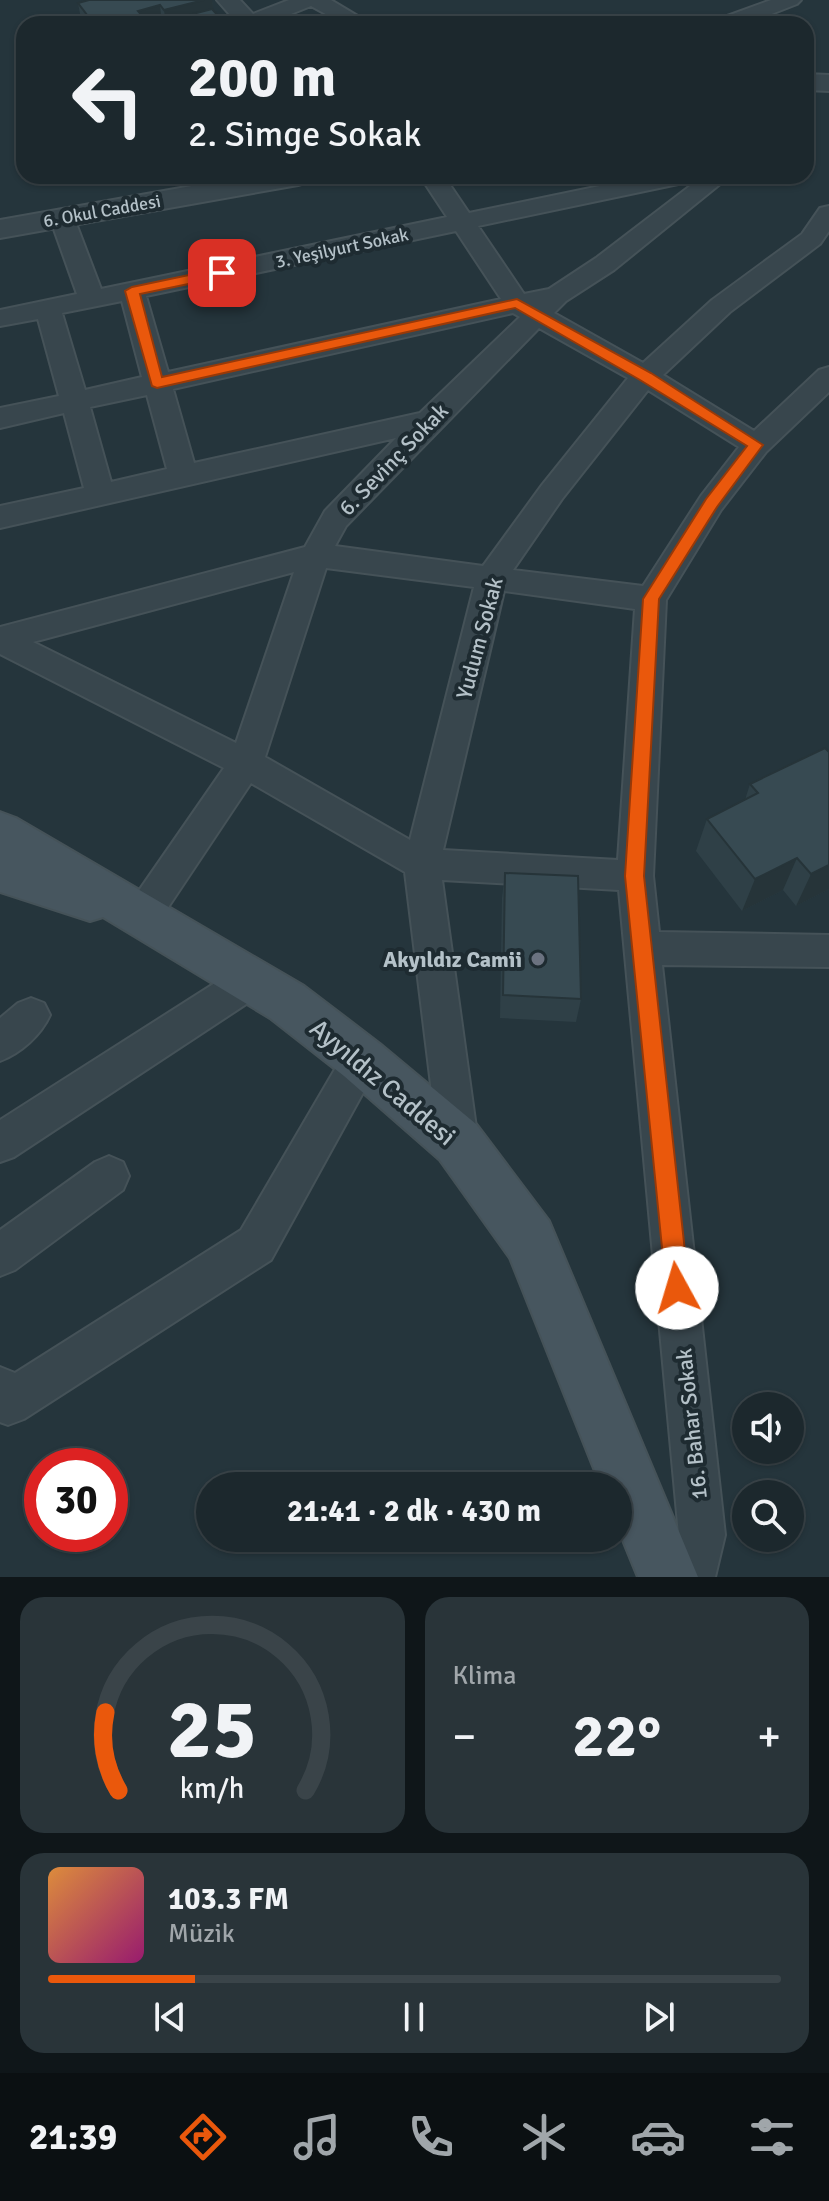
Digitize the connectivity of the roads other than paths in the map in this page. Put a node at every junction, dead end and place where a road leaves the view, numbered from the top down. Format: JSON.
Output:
{"nodes":[{"id":1,"x":228,"y":0,"type":"edge"},
{"id":2,"x":308,"y":0,"type":"edge"},
{"id":3,"x":315,"y":0,"type":"edge"},
{"id":4,"x":790,"y":0,"type":"edge"},
{"id":5,"x":243,"y":16,"type":"edge"},
{"id":6,"x":294,"y":16,"type":"edge"},
{"id":7,"x":345,"y":16,"type":"edge"},
{"id":8,"x":748,"y":16,"type":"edge"},
{"id":9,"x":253,"y":184,"type":"edge"},
{"id":10,"x":437,"y":184,"type":"edge"},
{"id":11,"x":645,"y":184,"type":"edge"},
{"id":12,"x":708,"y":184,"type":"edge"},
{"id":13,"x":829,"y":213,"type":"edge"},
{"id":14,"x":62,"y":218,"type":"junction"},
{"id":15,"x":462,"y":223,"type":"junction"},
{"id":16,"x":0,"y":229,"type":"edge"},
{"id":17,"x":132,"y":291,"type":"junction"},
{"id":18,"x":92,"y":300,"type":"junction"},
{"id":19,"x":537,"y":305,"type":"junction"},
{"id":20,"x":48,"y":309,"type":"junction"},
{"id":21,"x":0,"y":318,"type":"edge"},
{"id":22,"x":645,"y":376,"type":"junction"},
{"id":23,"x":829,"y":376,"type":"edge"},
{"id":24,"x":157,"y":383,"type":"junction"},
{"id":25,"x":73,"y":401,"type":"junction"},
{"id":26,"x":0,"y":418,"type":"edge"},
{"id":27,"x":429,"y":421,"type":"junction"},
{"id":28,"x":756,"y":445,"type":"junction"},
{"id":29,"x":183,"y":475,"type":"junction"},
{"id":30,"x":100,"y":493,"type":"junction"},
{"id":31,"x":0,"y":517,"type":"edge"},
{"id":32,"x":315,"y":555,"type":"junction"},
{"id":33,"x":492,"y":576,"type":"junction"},
{"id":34,"x":651,"y":599,"type":"junction"},
{"id":35,"x":0,"y":640,"type":"edge"},
{"id":36,"x":246,"y":763,"type":"junction"},
{"id":37,"x":0,"y":831,"type":"edge"},
{"id":38,"x":422,"y":864,"type":"junction"},
{"id":39,"x":0,"y":872,"type":"edge"},
{"id":40,"x":635,"y":876,"type":"junction"},
{"id":41,"x":142,"y":916,"type":"junction"},
{"id":42,"x":643,"y":948,"type":"junction"},
{"id":43,"x":829,"y":951,"type":"edge"},
{"id":44,"x":250,"y":981,"type":"junction"},
{"id":45,"x":31,"y":1015,"type":"dead end"},
{"id":46,"x":0,"y":1043,"type":"edge"},
{"id":47,"x":362,"y":1060,"type":"junction"},
{"id":48,"x":458,"y":1142,"type":"junction"},
{"id":49,"x":0,"y":1143,"type":"edge"},
{"id":50,"x":109,"y":1176,"type":"dead end"},
{"id":51,"x":0,"y":1255,"type":"edge"},
{"id":52,"x":0,"y":1389,"type":"edge"},
{"id":53,"x":668,"y":1577,"type":"edge"},
{"id":54,"x":692,"y":1577,"type":"edge"}],
"edges":[{"from":1,"to":5,"type":"street"},
{"from":2,"to":6,"type":"street"},
{"from":3,"to":7,"type":"street"},
{"from":4,"to":8,"type":"street"},
{"from":9,"to":14,"type":"street","name":"6. Okul Caddesi"},
{"from":10,"to":15,"type":"street"},
{"from":11,"to":15,"type":"street","name":"3. Yeşilyurt Sokak"},
{"from":12,"to":19,"type":"street","name":"6. Sevinç Sokak"},
{"from":13,"to":22,"type":"street","name":"Yudum Sokak"},
{"from":14,"to":16,"type":"street","name":"6. Okul Caddesi"},
{"from":14,"to":18,"type":"street"},
{"from":15,"to":17,"type":"street","name":"3. Yeşilyurt Sokak"},
{"from":15,"to":19,"type":"street"},
{"from":17,"to":18,"type":"street","name":"3. Yeşilyurt Sokak"},
{"from":17,"to":24,"type":"street"},
{"from":18,"to":20,"type":"street","name":"3. Yeşilyurt Sokak"},
{"from":19,"to":22,"type":"street"},
{"from":19,"to":24,"type":"street"},
{"from":19,"to":27,"type":"street","name":"6. Sevinç Sokak"},
{"from":20,"to":21,"type":"street","name":"3. Yeşilyurt Sokak"},
{"from":20,"to":25,"type":"street"},
{"from":22,"to":28,"type":"street"},
{"from":22,"to":33,"type":"street","name":"Yudum Sokak"},
{"from":23,"to":28,"type":"street","name":"16. Bahar Sokak"},
{"from":24,"to":25,"type":"street"},
{"from":24,"to":29,"type":"street"},
{"from":25,"to":26,"type":"street"},
{"from":25,"to":30,"type":"street"},
{"from":27,"to":29,"type":"street"},
{"from":27,"to":32,"type":"street","name":"6. Sevinç Sokak"},
{"from":28,"to":34,"type":"street","name":"16. Bahar Sokak"},
{"from":29,"to":30,"type":"street"},
{"from":30,"to":31,"type":"street"},
{"from":32,"to":33,"type":"street"},
{"from":32,"to":35,"type":"street"},
{"from":32,"to":36,"type":"street","name":"6. Sevinç Sokak"},
{"from":33,"to":34,"type":"street"},
{"from":33,"to":38,"type":"street","name":"Yudum Sokak"},
{"from":34,"to":40,"type":"street","name":"16. Bahar Sokak"},
{"from":35,"to":36,"type":"street"},
{"from":36,"to":38,"type":"street"},
{"from":36,"to":41,"type":"street","name":"6. Sevinç Sokak"},
{"from":37,"to":41,"type":"main road","name":"Ayyıldız Caddesi"},
{"from":38,"to":40,"type":"street"},
{"from":38,"to":48,"type":"street","name":"Yudum Sokak"},
{"from":39,"to":41,"type":"main road","name":"Ayyıldız Caddesi"},
{"from":40,"to":42,"type":"street","name":"16. Bahar Sokak"},
{"from":41,"to":44,"type":"main road","name":"Ayyıldız Caddesi"},
{"from":42,"to":43,"type":"street"},
{"from":42,"to":54,"type":"street","name":"16. Bahar Sokak"},
{"from":44,"to":47,"type":"main road","name":"Ayyıldız Caddesi"},
{"from":44,"to":49,"type":"street"},
{"from":45,"to":46,"type":"street"},
{"from":47,"to":48,"type":"main road","name":"Ayyıldız Caddesi"},
{"from":47,"to":52,"type":"street"},
{"from":48,"to":53,"type":"main road","name":"Ayyıldız Caddesi"},
{"from":50,"to":51,"type":"street"}]}
